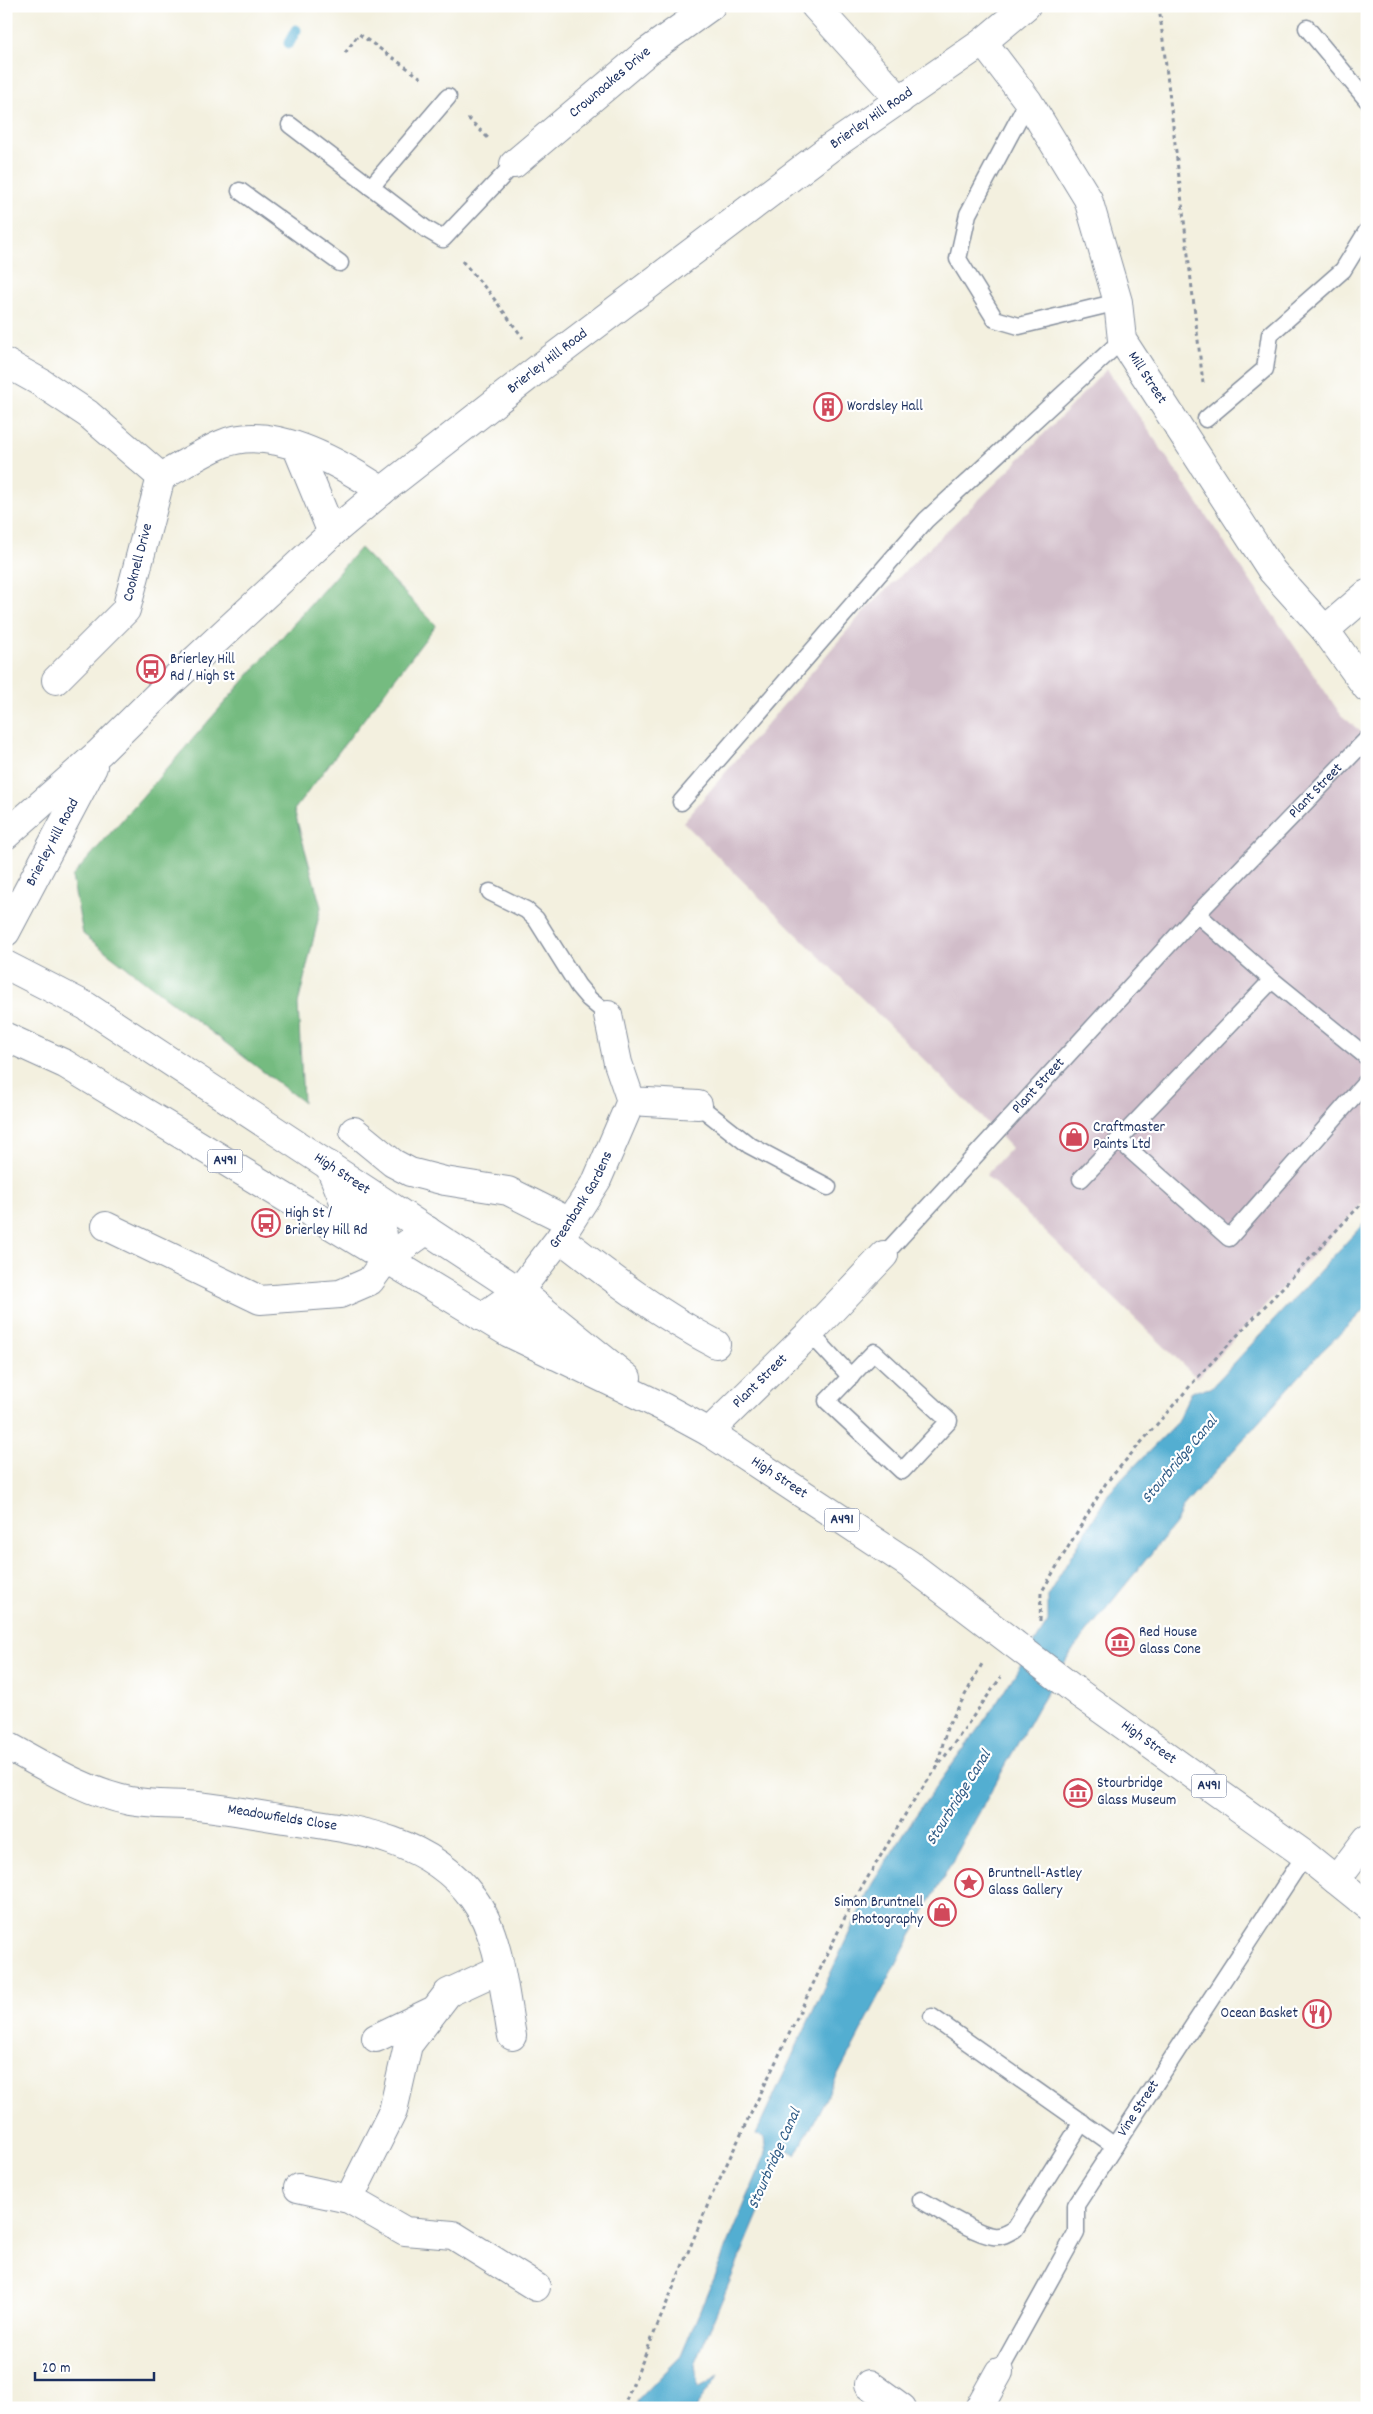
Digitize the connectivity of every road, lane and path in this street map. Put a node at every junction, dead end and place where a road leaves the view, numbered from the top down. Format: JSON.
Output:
{"nodes":[{"id":1,"x":711,"y":6,"type":"edge"},
{"id":2,"x":815,"y":6,"type":"edge"},
{"id":3,"x":1026,"y":6,"type":"edge"},
{"id":4,"x":1159,"y":6,"type":"edge"},
{"id":5,"x":1306,"y":28,"type":"dead end"},
{"id":6,"x":983,"y":42,"type":"junction"},
{"id":7,"x":448,"y":97,"type":"dead end"},
{"id":8,"x":900,"y":100,"type":"junction"},
{"id":9,"x":1367,"y":100,"type":"edge"},
{"id":10,"x":1028,"y":101,"type":"junction"},
{"id":11,"x":290,"y":125,"type":"dead end"},
{"id":12,"x":514,"y":164,"type":"joint"},
{"id":13,"x":371,"y":188,"type":"junction"},
{"id":14,"x":240,"y":191,"type":"dead end"},
{"id":15,"x":1367,"y":231,"type":"edge"},
{"id":16,"x":443,"y":239,"type":"junction"},
{"id":17,"x":340,"y":263,"type":"dead end"},
{"id":18,"x":1118,"y":302,"type":"junction"},
{"id":19,"x":525,"y":340,"type":"dead end"},
{"id":20,"x":1122,"y":340,"type":"junction"},
{"id":21,"x":6,"y":363,"type":"edge"},
{"id":22,"x":1206,"y":420,"type":"joint"},
{"id":23,"x":297,"y":448,"type":"junction"},
{"id":24,"x":161,"y":477,"type":"junction"},
{"id":25,"x":382,"y":491,"type":"junction"},
{"id":26,"x":332,"y":533,"type":"junction"},
{"id":27,"x":1367,"y":594,"type":"edge"},
{"id":28,"x":1325,"y":630,"type":"junction"},
{"id":29,"x":56,"y":680,"type":"dead end"},
{"id":30,"x":1367,"y":688,"type":"edge"},
{"id":31,"x":1367,"y":739,"type":"edge"},
{"id":32,"x":100,"y":752,"type":"junction"},
{"id":33,"x":681,"y":802,"type":"dead end"},
{"id":34,"x":6,"y":835,"type":"edge"},
{"id":35,"x":490,"y":892,"type":"dead end"},
{"id":36,"x":1197,"y":914,"type":"junction"},
{"id":37,"x":6,"y":932,"type":"edge"},
{"id":38,"x":6,"y":965,"type":"edge"},
{"id":39,"x":1272,"y":980,"type":"junction"},
{"id":40,"x":608,"y":1015,"type":"joint"},
{"id":41,"x":6,"y":1037,"type":"edge"},
{"id":42,"x":1367,"y":1057,"type":"edge"},
{"id":43,"x":1367,"y":1081,"type":"edge"},
{"id":44,"x":631,"y":1101,"type":"junction"},
{"id":45,"x":698,"y":1104,"type":"joint"},
{"id":46,"x":354,"y":1132,"type":"dead end"},
{"id":47,"x":1120,"y":1141,"type":"junction"},
{"id":48,"x":329,"y":1165,"type":"junction"},
{"id":49,"x":1081,"y":1179,"type":"dead end"},
{"id":50,"x":828,"y":1188,"type":"dead end"},
{"id":51,"x":1367,"y":1198,"type":"edge"},
{"id":52,"x":106,"y":1226,"type":"dead end"},
{"id":53,"x":427,"y":1230,"type":"junction"},
{"id":54,"x":565,"y":1230,"type":"junction"},
{"id":55,"x":884,"y":1255,"type":"joint"},
{"id":56,"x":386,"y":1258,"type":"junction"},
{"id":57,"x":519,"y":1291,"type":"junction"},
{"id":58,"x":482,"y":1317,"type":"junction"},
{"id":59,"x":810,"y":1334,"type":"junction"},
{"id":60,"x":716,"y":1344,"type":"dead end"},
{"id":61,"x":554,"y":1355,"type":"junction"},
{"id":62,"x":851,"y":1377,"type":"junction"},
{"id":63,"x":663,"y":1407,"type":"junction"},
{"id":64,"x":708,"y":1432,"type":"junction"},
{"id":65,"x":1036,"y":1628,"type":"dead end"},
{"id":66,"x":983,"y":1662,"type":"dead end"},
{"id":67,"x":1002,"y":1676,"type":"dead end"},
{"id":68,"x":6,"y":1745,"type":"edge"},
{"id":69,"x":935,"y":1773,"type":"junction"},
{"id":70,"x":1367,"y":1839,"type":"edge"},
{"id":71,"x":1305,"y":1855,"type":"junction"},
{"id":72,"x":1336,"y":1880,"type":"junction"},
{"id":73,"x":1367,"y":1904,"type":"edge"},
{"id":74,"x":500,"y":1969,"type":"junction"},
{"id":75,"x":436,"y":2009,"type":"junction"},
{"id":76,"x":932,"y":2017,"type":"dead end"},
{"id":77,"x":512,"y":2036,"type":"dead end"},
{"id":78,"x":376,"y":2038,"type":"dead end"},
{"id":79,"x":1082,"y":2122,"type":"junction"},
{"id":80,"x":1115,"y":2146,"type":"junction"},
{"id":81,"x":298,"y":2188,"type":"dead end"},
{"id":82,"x":348,"y":2199,"type":"junction"},
{"id":83,"x":921,"y":2200,"type":"dead end"},
{"id":84,"x":536,"y":2287,"type":"dead end"},
{"id":85,"x":999,"y":2372,"type":"joint"},
{"id":86,"x":869,"y":2384,"type":"dead end"},
{"id":87,"x":623,"y":2408,"type":"edge"},
{"id":88,"x":902,"y":2408,"type":"edge"},
{"id":89,"x":979,"y":2408,"type":"edge"}],
"edges":[{"from":1,"to":12,"type":"main road","name":"Crownoakes Drive"},
{"from":2,"to":8,"type":"main road"},
{"from":3,"to":6,"type":"main road","name":"Brierley Hill Road"},
{"from":4,"to":22,"type":"path"},
{"from":5,"to":9,"type":"lane"},
{"from":6,"to":8,"type":"main road","name":"Brierley Hill Road"},
{"from":6,"to":10,"type":"main road","name":"Mill Street"},
{"from":7,"to":13,"type":"lane"},
{"from":8,"to":25,"type":"main road","name":"Brierley Hill Road"},
{"from":10,"to":18,"type":"main road","name":"Mill Street"},
{"from":10,"to":18,"type":"lane"},
{"from":11,"to":13,"type":"lane"},
{"from":12,"to":16,"type":"lane"},
{"from":13,"to":16,"type":"lane"},
{"from":14,"to":17,"type":"lane"},
{"from":15,"to":22,"type":"lane"},
{"from":16,"to":19,"type":"path"},
{"from":18,"to":20,"type":"main road","name":"Mill Street"},
{"from":20,"to":28,"type":"main road","name":"Mill Street"},
{"from":20,"to":33,"type":"lane"},
{"from":21,"to":24,"type":"main road"},
{"from":23,"to":24,"type":"main road"},
{"from":23,"to":25,"type":"main road"},
{"from":23,"to":26,"type":"main road"},
{"from":24,"to":29,"type":"main road","name":"Cooknell Drive"},
{"from":25,"to":26,"type":"main road","name":"Brierley Hill Road"},
{"from":26,"to":32,"type":"main road","name":"Brierley Hill Road"},
{"from":27,"to":28,"type":"main road"},
{"from":28,"to":30,"type":"main road","name":"Mill Street"},
{"from":31,"to":36,"type":"lane","name":"Plant Street"},
{"from":32,"to":34,"type":"main road","name":"Brierley Hill Road"},
{"from":32,"to":37,"type":"main road","name":"Brierley Hill Road"},
{"from":35,"to":40,"type":"lane"},
{"from":36,"to":39,"type":"lane"},
{"from":36,"to":55,"type":"lane","name":"Plant Street"},
{"from":38,"to":48,"type":"main road","name":"High Street","number":"A491"},
{"from":39,"to":42,"type":"lane"},
{"from":39,"to":47,"type":"lane"},
{"from":40,"to":44,"type":"main road"},
{"from":41,"to":56,"type":"main road","name":"High Street","number":"A491"},
{"from":43,"to":47,"type":"lane"},
{"from":44,"to":45,"type":"main road"},
{"from":44,"to":54,"type":"main road","name":"Greenbank Gardens"},
{"from":45,"to":50,"type":"lane"},
{"from":46,"to":54,"type":"main road"},
{"from":47,"to":49,"type":"lane"},
{"from":48,"to":53,"type":"main road","name":"High Street","number":"A491"},
{"from":48,"to":56,"type":"main road"},
{"from":51,"to":65,"type":"path"},
{"from":52,"to":56,"type":"main road"},
{"from":53,"to":56,"type":"main road"},
{"from":53,"to":57,"type":"main road","name":"High Street","number":"A491"},
{"from":54,"to":57,"type":"main road","name":"Greenbank Gardens"},
{"from":54,"to":60,"type":"main road"},
{"from":55,"to":59,"type":"main road","name":"Plant Street"},
{"from":56,"to":58,"type":"main road","name":"High Street","number":"A491"},
{"from":57,"to":58,"type":"main road","name":"Greenbank Gardens"},
{"from":57,"to":61,"type":"main road"},
{"from":57,"to":63,"type":"main road","name":"High Street","number":"A491"},
{"from":58,"to":61,"type":"main road","name":"High Street","number":"A491"},
{"from":59,"to":62,"type":"lane"},
{"from":59,"to":64,"type":"main road","name":"Plant Street"},
{"from":61,"to":63,"type":"main road","name":"High Street","number":"A491"},
{"from":62,"to":62,"type":"lane"},
{"from":63,"to":64,"type":"main road","name":"High Street","number":"A491"},
{"from":64,"to":71,"type":"main road","name":"High Street","number":"A491","bridge":true},
{"from":66,"to":69,"type":"path"},
{"from":67,"to":69,"type":"path"},
{"from":68,"to":74,"type":"main road","name":"Meadowfields Close"},
{"from":69,"to":87,"type":"path"},
{"from":70,"to":72,"type":"main road"},
{"from":71,"to":72,"type":"main road","name":"High Street","number":"A491"},
{"from":71,"to":80,"type":"lane","name":"Vine Street"},
{"from":72,"to":73,"type":"main road","number":"A491"},
{"from":74,"to":75,"type":"main road"},
{"from":74,"to":77,"type":"main road","name":"Meadowfields Close"},
{"from":75,"to":78,"type":"main road"},
{"from":75,"to":82,"type":"main road"},
{"from":76,"to":79,"type":"lane"},
{"from":79,"to":80,"type":"lane"},
{"from":79,"to":83,"type":"lane"},
{"from":80,"to":85,"type":"lane","name":"Vine Street"},
{"from":81,"to":82,"type":"main road"},
{"from":82,"to":84,"type":"main road"},
{"from":85,"to":89,"type":"main road"},
{"from":86,"to":88,"type":"main road"}]}
